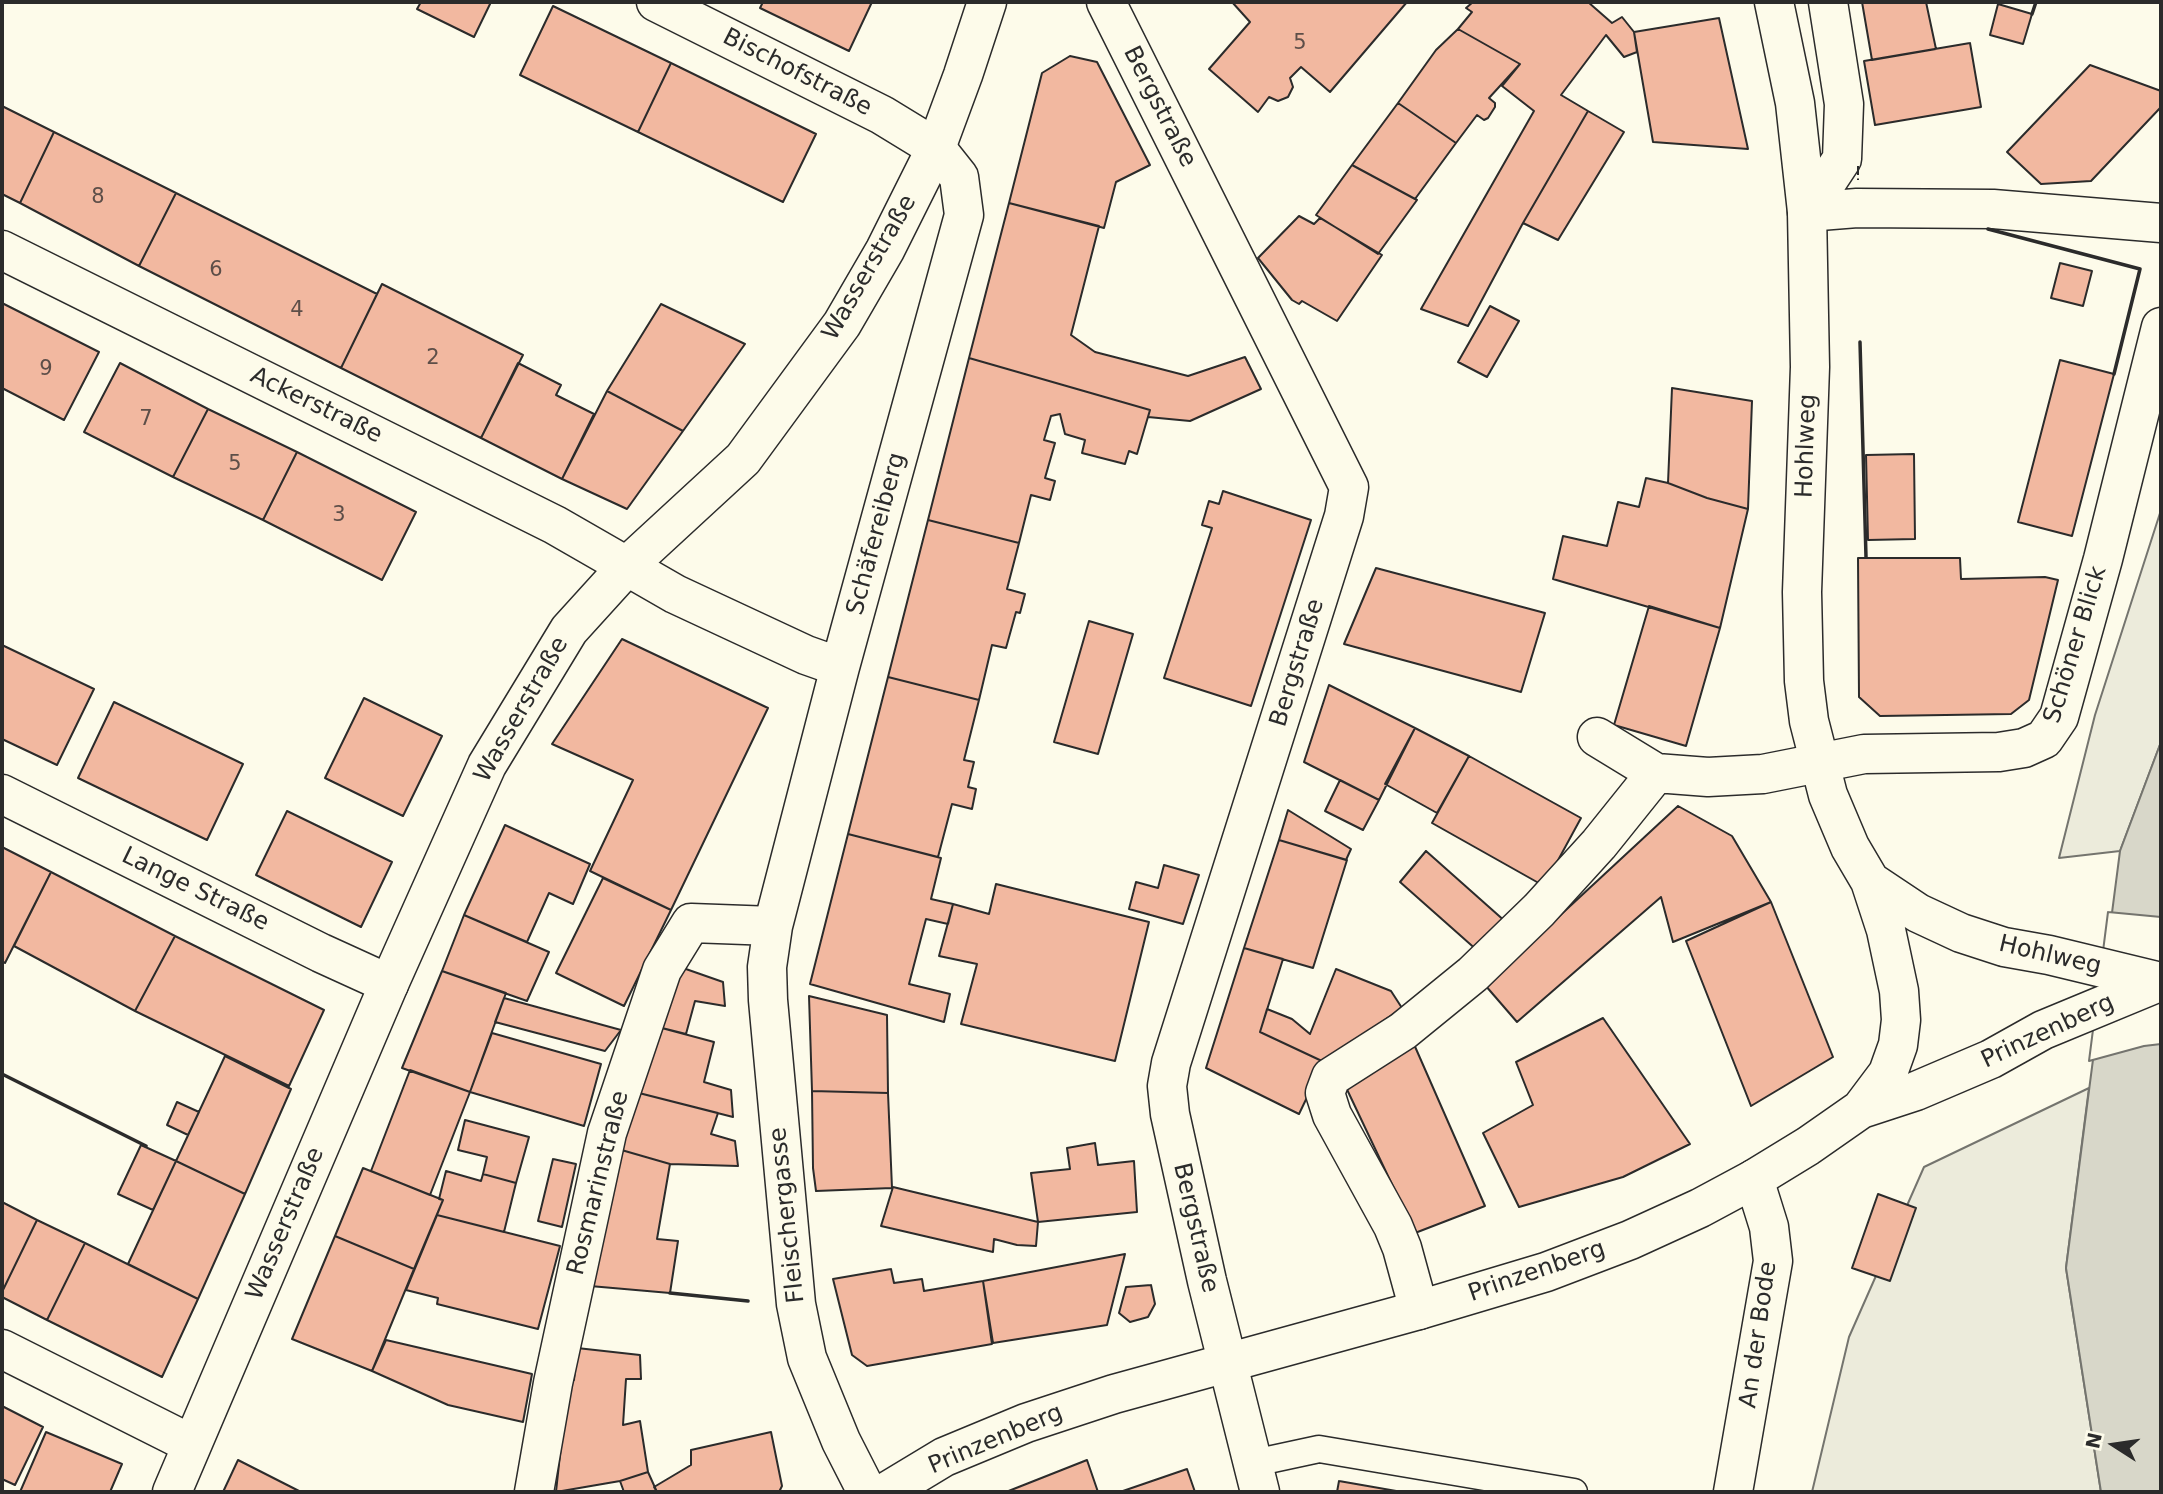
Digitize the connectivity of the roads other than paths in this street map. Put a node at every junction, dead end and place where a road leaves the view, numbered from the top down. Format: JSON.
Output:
{"nodes":[{"id":1,"x":656,"y":2,"type":"edge"},
{"id":2,"x":987,"y":2,"type":"edge"},
{"id":3,"x":1106,"y":2,"type":"edge"},
{"id":4,"x":1774,"y":2,"type":"edge"},
{"id":5,"x":1828,"y":2,"type":"edge"},
{"id":6,"x":936,"y":148,"type":"junction"},
{"id":7,"x":1807,"y":212,"type":"junction"},
{"id":8,"x":2161,"y":223,"type":"edge"},
{"id":9,"x":2,"y":250,"type":"edge"},
{"id":10,"x":2161,"y":327,"type":"edge"},
{"id":11,"x":628,"y":565,"type":"junction"},
{"id":12,"x":840,"y":667,"type":"junction"},
{"id":13,"x":1597,"y":737,"type":"dead end"},
{"id":14,"x":1819,"y":764,"type":"junction"},
{"id":15,"x":1656,"y":773,"type":"junction"},
{"id":16,"x":2,"y":794,"type":"edge"},
{"id":17,"x":1870,"y":881,"type":"junction"},
{"id":18,"x":773,"y":926,"type":"junction"},
{"id":19,"x":2160,"y":982,"type":"edge"},
{"id":20,"x":389,"y":984,"type":"junction"},
{"id":21,"x":1861,"y":1109,"type":"junction"},
{"id":22,"x":1754,"y":1179,"type":"junction"},
{"id":23,"x":1419,"y":1310,"type":"junction"},
{"id":24,"x":2,"y":1349,"type":"edge"},
{"id":25,"x":1228,"y":1363,"type":"junction"},
{"id":26,"x":191,"y":1444,"type":"junction"},
{"id":27,"x":1257,"y":1478,"type":"edge"},
{"id":28,"x":172,"y":1492,"type":"edge"},
{"id":29,"x":534,"y":1492,"type":"edge"},
{"id":30,"x":867,"y":1492,"type":"edge"},
{"id":31,"x":886,"y":1492,"type":"edge"},
{"id":32,"x":1574,"y":1492,"type":"edge"},
{"id":33,"x":1733,"y":1492,"type":"edge"}],
"edges":[{"from":1,"to":6,"type":"street","name":"Bischofstraße"},
{"from":2,"to":6,"type":"street","name":"Wasserstraße"},
{"from":3,"to":25,"type":"street","name":"Bergstraße"},
{"from":4,"to":7,"type":"street","name":"Hohlweg"},
{"from":5,"to":7,"type":"street"},
{"from":6,"to":11,"type":"street","name":"Wasserstraße"},
{"from":6,"to":12,"type":"street","name":"Schäfereiberg"},
{"from":7,"to":8,"type":"street"},
{"from":7,"to":14,"type":"street","name":"Hohlweg"},
{"from":9,"to":11,"type":"street","name":"Ackerstraße"},
{"from":10,"to":14,"type":"street","name":"Schöner Blick"},
{"from":11,"to":12,"type":"street","name":"Ackerstraße"},
{"from":11,"to":20,"type":"street","name":"Wasserstraße"},
{"from":12,"to":18,"type":"street","name":"Schäfereiberg"},
{"from":13,"to":15,"type":"street"},
{"from":14,"to":15,"type":"street","name":"Schöner Blick"},
{"from":14,"to":17,"type":"street","name":"Hohlweg"},
{"from":15,"to":23,"type":"street"},
{"from":16,"to":20,"type":"street","name":"Lange Straße"},
{"from":17,"to":19,"type":"street","name":"Hohlweg"},
{"from":17,"to":21,"type":"street","name":"Hohlweg"},
{"from":18,"to":29,"type":"street","name":"Rosmarinstraße"},
{"from":18,"to":30,"type":"street","name":"Fleischergasse"},
{"from":19,"to":21,"type":"street","name":"Prinzenberg"},
{"from":20,"to":26,"type":"street","name":"Wasserstraße"},
{"from":21,"to":22,"type":"street","name":"Prinzenberg"},
{"from":22,"to":23,"type":"street","name":"Prinzenberg"},
{"from":22,"to":33,"type":"street","name":"An der Bode"},
{"from":23,"to":25,"type":"street","name":"Prinzenberg"},
{"from":24,"to":26,"type":"street"},
{"from":25,"to":27,"type":"street","name":"Bergstraße"},
{"from":25,"to":31,"type":"street","name":"Prinzenberg"},
{"from":26,"to":28,"type":"street","name":"Wasserstraße"},
{"from":27,"to":32,"type":"lane"}]}
